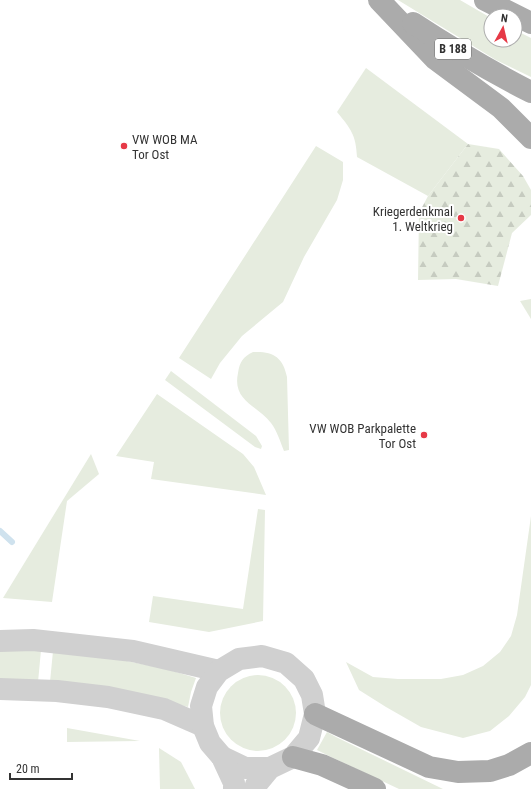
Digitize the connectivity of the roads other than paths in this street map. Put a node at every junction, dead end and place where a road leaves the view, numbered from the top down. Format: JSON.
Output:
{"nodes":[{"id":1,"x":379,"y":0,"type":"edge"},
{"id":2,"x":485,"y":0,"type":"edge"},
{"id":3,"x":531,"y":23,"type":"edge"},
{"id":4,"x":531,"y":92,"type":"edge"},
{"id":5,"x":531,"y":138,"type":"edge"},
{"id":6,"x":0,"y":640,"type":"edge"},
{"id":7,"x":219,"y":671,"type":"junction"},
{"id":8,"x":0,"y":689,"type":"edge"},
{"id":9,"x":315,"y":714,"type":"junction"},
{"id":10,"x":202,"y":726,"type":"junction"},
{"id":11,"x":531,"y":753,"type":"edge"},
{"id":12,"x":222,"y":757,"type":"junction"},
{"id":13,"x":293,"y":757,"type":"junction"},
{"id":14,"x":270,"y":768,"type":"junction"},
{"id":15,"x":234,"y":789,"type":"edge"},
{"id":16,"x":255,"y":789,"type":"edge"},
{"id":17,"x":375,"y":789,"type":"edge"}],
"edges":[{"from":1,"to":4,"type":"main road","number":"B 188"},
{"from":1,"to":5,"type":"main road"},
{"from":2,"to":3,"type":"main road"},
{"from":6,"to":7,"type":"street"},
{"from":7,"to":9,"type":"street"},
{"from":7,"to":10,"type":"street"},
{"from":8,"to":10,"type":"street"},
{"from":9,"to":11,"type":"main road"},
{"from":9,"to":13,"type":"street"},
{"from":10,"to":12,"type":"street"},
{"from":12,"to":14,"type":"street"},
{"from":12,"to":15,"type":"street"},
{"from":13,"to":14,"type":"street"},
{"from":13,"to":17,"type":"main road"},
{"from":14,"to":16,"type":"street"}]}
